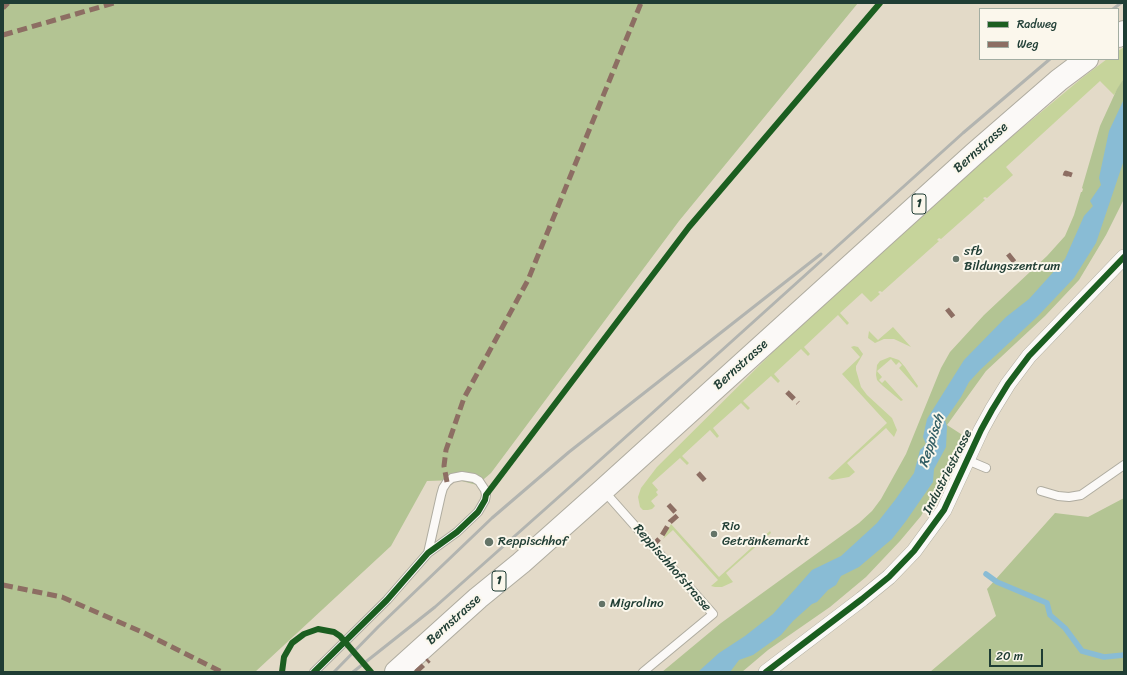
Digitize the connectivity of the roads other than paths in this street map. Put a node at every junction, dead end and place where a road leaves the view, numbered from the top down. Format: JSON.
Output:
{"nodes":[{"id":1,"x":1086,"y":60,"type":"edge"},
{"id":2,"x":1124,"y":257,"type":"edge"},
{"id":3,"x":968,"y":460,"type":"junction"},
{"id":4,"x":1124,"y":465,"type":"edge"},
{"id":5,"x":986,"y":468,"type":"dead end"},
{"id":6,"x":604,"y":490,"type":"junction"},
{"id":7,"x":1041,"y":491,"type":"dead end"},
{"id":8,"x":428,"y":553,"type":"junction"},
{"id":9,"x":314,"y":672,"type":"edge"},
{"id":10,"x":396,"y":672,"type":"edge"},
{"id":11,"x":643,"y":672,"type":"edge"},
{"id":12,"x":766,"y":672,"type":"edge"}],
"edges":[{"from":1,"to":6,"type":"main road","name":"Bernstrasse","number":"1"},
{"from":2,"to":3,"type":"street","name":"Industriestrasse"},
{"from":3,"to":5,"type":"lane"},
{"from":3,"to":12,"type":"street","name":"Industriestrasse"},
{"from":4,"to":7,"type":"lane"},
{"from":6,"to":10,"type":"main road","name":"Bernstrasse","number":"1"},
{"from":6,"to":11,"type":"lane","name":"Reppischhofstrasse"},
{"from":8,"to":8,"type":"lane"},
{"from":8,"to":9,"type":"lane"}]}
